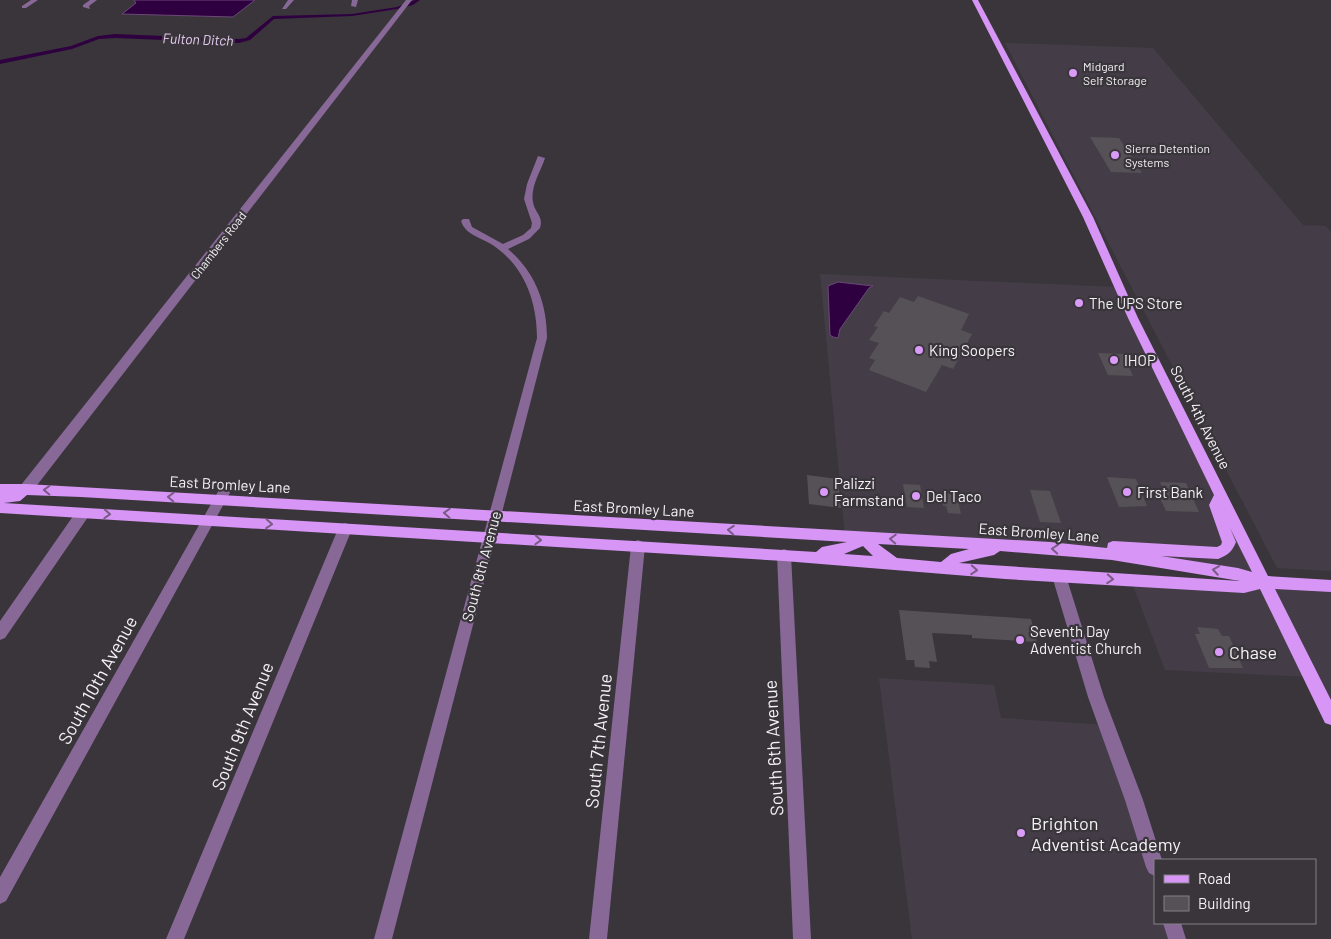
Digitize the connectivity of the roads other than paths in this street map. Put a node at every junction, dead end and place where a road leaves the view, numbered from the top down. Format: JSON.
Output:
{"nodes":[{"id":1,"x":35,"y":0,"type":"edge"},
{"id":2,"x":94,"y":0,"type":"edge"},
{"id":3,"x":291,"y":0,"type":"edge"},
{"id":4,"x":975,"y":0,"type":"edge"},
{"id":5,"x":406,"y":4,"type":"edge"},
{"id":6,"x":24,"y":7,"type":"dead end"},
{"id":7,"x":88,"y":8,"type":"dead end"},
{"id":8,"x":284,"y":8,"type":"dead end"},
{"id":9,"x":541,"y":158,"type":"dead end"},
{"id":10,"x":466,"y":221,"type":"dead end"},
{"id":11,"x":502,"y":248,"type":"junction"},
{"id":12,"x":228,"y":485,"type":"dead end"},
{"id":13,"x":0,"y":488,"type":"edge"},
{"id":14,"x":26,"y":489,"type":"junction"},
{"id":15,"x":1221,"y":495,"type":"junction"},
{"id":16,"x":0,"y":498,"type":"edge"},
{"id":17,"x":220,"y":500,"type":"junction"},
{"id":18,"x":0,"y":508,"type":"edge"},
{"id":19,"x":497,"y":509,"type":"junction"},
{"id":20,"x":40,"y":510,"type":"junction"},
{"id":21,"x":83,"y":513,"type":"junction"},
{"id":22,"x":208,"y":520,"type":"junction"},
{"id":23,"x":345,"y":529,"type":"junction"},
{"id":24,"x":490,"y":537,"type":"junction"},
{"id":25,"x":865,"y":538,"type":"junction"},
{"id":26,"x":638,"y":546,"type":"junction"},
{"id":27,"x":1008,"y":546,"type":"junction"},
{"id":28,"x":1088,"y":551,"type":"junction"},
{"id":29,"x":784,"y":554,"type":"junction"},
{"id":30,"x":804,"y":556,"type":"junction"},
{"id":31,"x":895,"y":564,"type":"junction"},
{"id":32,"x":944,"y":568,"type":"junction"},
{"id":33,"x":1059,"y":576,"type":"junction"},
{"id":34,"x":1264,"y":582,"type":"junction"},
{"id":35,"x":1331,"y":586,"type":"edge"},
{"id":36,"x":0,"y":633,"type":"edge"},
{"id":37,"x":1331,"y":718,"type":"edge"},
{"id":38,"x":1154,"y":864,"type":"edge"},
{"id":39,"x":0,"y":895,"type":"edge"},
{"id":40,"x":1172,"y":924,"type":"edge"},
{"id":41,"x":175,"y":939,"type":"edge"},
{"id":42,"x":383,"y":939,"type":"edge"},
{"id":43,"x":598,"y":939,"type":"edge"},
{"id":44,"x":802,"y":939,"type":"edge"},
{"id":45,"x":1178,"y":939,"type":"edge"}],
"edges":[{"from":1,"to":6,"type":"street"},
{"from":2,"to":7,"type":"street"},
{"from":3,"to":8,"type":"street"},
{"from":4,"to":15,"type":"main road","name":"South 4th Avenue"},
{"from":5,"to":14,"type":"street","name":"Chambers Road"},
{"from":9,"to":11,"type":"street"},
{"from":10,"to":11,"type":"street","name":"South 8th Avenue"},
{"from":11,"to":19,"type":"street","name":"South 8th Avenue"},
{"from":12,"to":17,"type":"street","name":"South 10th Avenue"},
{"from":13,"to":14,"type":"main road","name":"East Bromley Lane"},
{"from":14,"to":16,"type":"main road"},
{"from":17,"to":14,"type":"main road","name":"East Bromley Lane","one_way":true},
{"from":14,"to":20,"type":"main road"},
{"from":15,"to":28,"type":"main road"},
{"from":15,"to":34,"type":"main road","name":"South 4th Avenue"},
{"from":19,"to":17,"type":"main road","name":"East Bromley Lane","one_way":true},
{"from":17,"to":22,"type":"street","name":"South 10th Avenue"},
{"from":18,"to":20,"type":"main road","name":"East Bromley Lane"},
{"from":19,"to":24,"type":"street","name":"South 8th Avenue"},
{"from":25,"to":19,"type":"main road","name":"East Bromley Lane","one_way":true},
{"from":20,"to":21,"type":"main road","name":"East Bromley Lane"},
{"from":21,"to":22,"type":"main road","name":"East Bromley Lane","one_way":true},
{"from":21,"to":36,"type":"street"},
{"from":22,"to":23,"type":"main road","name":"East Bromley Lane","one_way":true},
{"from":22,"to":39,"type":"street","name":"South 10th Avenue"},
{"from":23,"to":24,"type":"main road","name":"East Bromley Lane"},
{"from":23,"to":41,"type":"street","name":"South 9th Avenue"},
{"from":24,"to":26,"type":"main road","name":"East Bromley Lane","one_way":true},
{"from":24,"to":42,"type":"street","name":"South 8th Avenue"},
{"from":27,"to":25,"type":"main road","name":"East Bromley Lane","one_way":true},
{"from":25,"to":30,"type":"main road"},
{"from":25,"to":31,"type":"main road"},
{"from":26,"to":29,"type":"main road","name":"East Bromley Lane"},
{"from":26,"to":43,"type":"street","name":"South 7th Avenue"},
{"from":28,"to":27,"type":"main road","name":"East Bromley Lane","one_way":true},
{"from":27,"to":32,"type":"main road"},
{"from":34,"to":28,"type":"main road","name":"East Bromley Lane","one_way":true},
{"from":29,"to":30,"type":"main road","name":"East Bromley Lane"},
{"from":29,"to":44,"type":"street","name":"South 6th Avenue"},
{"from":30,"to":31,"type":"main road","name":"East Bromley Lane"},
{"from":31,"to":32,"type":"main road","name":"East Bromley Lane"},
{"from":32,"to":33,"type":"main road","name":"East Bromley Lane","one_way":true},
{"from":33,"to":34,"type":"main road","name":"East Bromley Lane","one_way":true},
{"from":33,"to":38,"type":"street"},
{"from":34,"to":35,"type":"main road","name":"East Bromley Lane"},
{"from":34,"to":37,"type":"main road","name":"South 4th Avenue"},
{"from":40,"to":45,"type":"street"}]}
